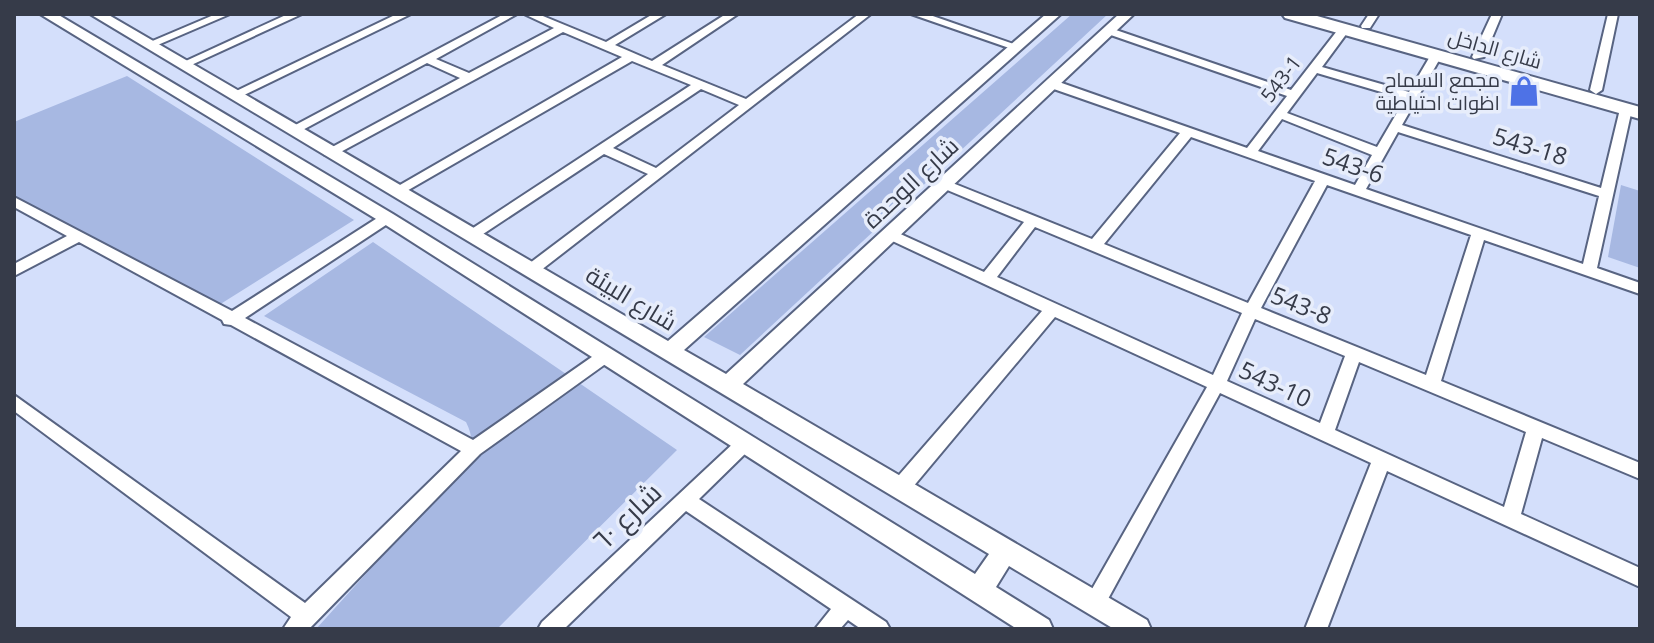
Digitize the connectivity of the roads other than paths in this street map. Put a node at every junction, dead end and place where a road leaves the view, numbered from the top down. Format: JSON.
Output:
{"nodes":[{"id":1,"x":47,"y":14,"type":"edge"},
{"id":2,"x":225,"y":14,"type":"edge"},
{"id":3,"x":297,"y":14,"type":"edge"},
{"id":4,"x":406,"y":14,"type":"edge"},
{"id":5,"x":512,"y":14,"type":"edge"},
{"id":6,"x":529,"y":14,"type":"edge"},
{"id":7,"x":557,"y":14,"type":"edge"},
{"id":8,"x":661,"y":14,"type":"edge"},
{"id":9,"x":866,"y":14,"type":"edge"},
{"id":10,"x":916,"y":14,"type":"edge"},
{"id":11,"x":1054,"y":14,"type":"edge"},
{"id":12,"x":1127,"y":14,"type":"edge"},
{"id":13,"x":1291,"y":14,"type":"edge"},
{"id":14,"x":1325,"y":14,"type":"edge"},
{"id":15,"x":1497,"y":14,"type":"edge"},
{"id":16,"x":1613,"y":14,"type":"edge"},
{"id":17,"x":726,"y":15,"type":"edge"},
{"id":18,"x":106,"y":16,"type":"edge"},
{"id":19,"x":544,"y":20,"type":"junction"},
{"id":20,"x":1370,"y":20,"type":"edge"},
{"id":21,"x":563,"y":28,"type":"junction"},
{"id":22,"x":1344,"y":29,"type":"junction"},
{"id":23,"x":1109,"y":31,"type":"junction"},
{"id":24,"x":149,"y":45,"type":"junction"},
{"id":25,"x":606,"y":46,"type":"junction"},
{"id":26,"x":1016,"y":47,"type":"junction"},
{"id":27,"x":1436,"y":55,"type":"junction"},
{"id":28,"x":630,"y":57,"type":"junction"},
{"id":29,"x":1478,"y":57,"type":"junction"},
{"id":30,"x":427,"y":59,"type":"junction"},
{"id":31,"x":653,"y":65,"type":"junction"},
{"id":32,"x":189,"y":68,"type":"junction"},
{"id":33,"x":1314,"y":68,"type":"junction"},
{"id":34,"x":469,"y":78,"type":"junction"},
{"id":35,"x":1052,"y":84,"type":"junction"},
{"id":36,"x":162,"y":85,"type":"junction"},
{"id":37,"x":699,"y":85,"type":"junction"},
{"id":38,"x":1596,"y":90,"type":"junction"},
{"id":39,"x":234,"y":95,"type":"junction"},
{"id":40,"x":1294,"y":95,"type":"junction"},
{"id":41,"x":1412,"y":97,"type":"junction"},
{"id":42,"x":747,"y":104,"type":"junction"},
{"id":43,"x":1635,"y":108,"type":"edge"},
{"id":44,"x":1279,"y":114,"type":"junction"},
{"id":45,"x":1395,"y":127,"type":"junction"},
{"id":46,"x":292,"y":130,"type":"junction"},
{"id":47,"x":1188,"y":132,"type":"junction"},
{"id":48,"x":602,"y":148,"type":"junction"},
{"id":49,"x":330,"y":152,"type":"junction"},
{"id":50,"x":1250,"y":153,"type":"junction"},
{"id":51,"x":1380,"y":153,"type":"junction"},
{"id":52,"x":655,"y":172,"type":"junction"},
{"id":53,"x":1323,"y":179,"type":"junction"},
{"id":54,"x":945,"y":184,"type":"junction"},
{"id":55,"x":1358,"y":191,"type":"junction"},
{"id":56,"x":398,"y":192,"type":"junction"},
{"id":57,"x":1607,"y":194,"type":"junction"},
{"id":58,"x":14,"y":201,"type":"edge"},
{"id":59,"x":387,"y":218,"type":"junction"},
{"id":60,"x":1032,"y":221,"type":"junction"},
{"id":61,"x":1479,"y":233,"type":"junction"},
{"id":62,"x":472,"y":235,"type":"junction"},
{"id":63,"x":891,"y":235,"type":"junction"},
{"id":64,"x":77,"y":237,"type":"junction"},
{"id":65,"x":1095,"y":246,"type":"junction"},
{"id":66,"x":531,"y":270,"type":"junction"},
{"id":67,"x":14,"y":271,"type":"edge"},
{"id":68,"x":1589,"y":271,"type":"junction"},
{"id":69,"x":987,"y":279,"type":"junction"},
{"id":70,"x":1640,"y":289,"type":"edge"},
{"id":71,"x":1052,"y":309,"type":"junction"},
{"id":72,"x":1251,"y":311,"type":"junction"},
{"id":73,"x":230,"y":320,"type":"junction"},
{"id":74,"x":669,"y":352,"type":"junction"},
{"id":75,"x":1354,"y":353,"type":"junction"},
{"id":76,"x":605,"y":356,"type":"junction"},
{"id":77,"x":1217,"y":384,"type":"junction"},
{"id":78,"x":1431,"y":385,"type":"junction"},
{"id":79,"x":727,"y":386,"type":"junction"},
{"id":80,"x":14,"y":402,"type":"edge"},
{"id":81,"x":1536,"y":428,"type":"junction"},
{"id":82,"x":1325,"y":434,"type":"junction"},
{"id":83,"x":744,"y":444,"type":"junction"},
{"id":84,"x":474,"y":449,"type":"junction"},
{"id":85,"x":1382,"y":460,"type":"junction"},
{"id":86,"x":1640,"y":471,"type":"edge"},
{"id":87,"x":900,"y":488,"type":"junction"},
{"id":88,"x":685,"y":500,"type":"junction"},
{"id":89,"x":1510,"y":519,"type":"junction"},
{"id":90,"x":1005,"y":551,"type":"junction"},
{"id":91,"x":1640,"y":578,"type":"edge"},
{"id":92,"x":979,"y":591,"type":"junction"},
{"id":93,"x":1095,"y":603,"type":"junction"},
{"id":94,"x":846,"y":607,"type":"junction"},
{"id":95,"x":300,"y":622,"type":"edge"},
{"id":96,"x":549,"y":629,"type":"edge"},
{"id":97,"x":826,"y":629,"type":"edge"},
{"id":98,"x":879,"y":629,"type":"edge"},
{"id":99,"x":1040,"y":629,"type":"edge"},
{"id":100,"x":1138,"y":629,"type":"edge"},
{"id":101,"x":1316,"y":629,"type":"edge"}],
"edges":[{"from":1,"to":36,"type":"street"},
{"from":2,"to":24,"type":"street"},
{"from":3,"to":32,"type":"street"},
{"from":4,"to":39,"type":"street"},
{"from":5,"to":30,"type":"street"},
{"from":6,"to":19,"type":"street"},
{"from":7,"to":19,"type":"street"},
{"from":8,"to":25,"type":"street"},
{"from":9,"to":42,"type":"street"},
{"from":10,"to":26,"type":"street"},
{"from":11,"to":26,"type":"street","name":"شارع الوحدة"},
{"from":12,"to":23,"type":"street","name":"شارع الوحدة"},
{"from":13,"to":22,"type":"main road","name":"شارع الداخل"},
{"from":14,"to":20,"type":"main road","name":"شارع الداخل"},
{"from":15,"to":29,"type":"street"},
{"from":16,"to":38,"type":"street"},
{"from":17,"to":31,"type":"street"},
{"from":18,"to":24,"type":"street","name":"شارع البيئة"},
{"from":19,"to":21,"type":"street"},
{"from":20,"to":29,"type":"main road","name":"شارع الداخل"},
{"from":21,"to":25,"type":"street"},
{"from":21,"to":34,"type":"street"},
{"from":22,"to":27,"type":"main road","name":"شارع الداخل"},
{"from":22,"to":33,"type":"street","name":"543-1"},
{"from":23,"to":35,"type":"street","name":"شارع الوحدة"},
{"from":23,"to":40,"type":"street"},
{"from":24,"to":32,"type":"street","name":"شارع البيئة"},
{"from":25,"to":28,"type":"street"},
{"from":26,"to":74,"type":"street","name":"شارع الوحدة"},
{"from":27,"to":41,"type":"street"},
{"from":27,"to":43,"type":"main road","name":"شارع الداخل"},
{"from":28,"to":31,"type":"street"},
{"from":28,"to":56,"type":"street"},
{"from":29,"to":38,"type":"main road","name":"شارع الداخل"},
{"from":30,"to":34,"type":"street"},
{"from":30,"to":46,"type":"street"},
{"from":31,"to":37,"type":"street"},
{"from":32,"to":36,"type":"street"},
{"from":32,"to":39,"type":"street","name":"شارع البيئة"},
{"from":33,"to":40,"type":"street","name":"543-1"},
{"from":33,"to":41,"type":"street"},
{"from":34,"to":49,"type":"street"},
{"from":35,"to":47,"type":"street","name":"543-6"},
{"from":35,"to":54,"type":"street","name":"شارع الوحدة"},
{"from":36,"to":59,"type":"street"},
{"from":37,"to":42,"type":"street"},
{"from":37,"to":48,"type":"street"},
{"from":38,"to":43,"type":"main road","name":"شارع الداخل"},
{"from":39,"to":46,"type":"street","name":"شارع البيئة"},
{"from":40,"to":44,"type":"street","name":"543-1"},
{"from":41,"to":45,"type":"street"},
{"from":42,"to":52,"type":"street"},
{"from":43,"to":57,"type":"street"},
{"from":44,"to":50,"type":"street","name":"543-1"},
{"from":44,"to":51,"type":"street"},
{"from":45,"to":51,"type":"street"},
{"from":45,"to":57,"type":"street","name":"543-18"},
{"from":46,"to":49,"type":"street","name":"شارع البيئة"},
{"from":47,"to":50,"type":"street","name":"543-6"},
{"from":47,"to":65,"type":"street"},
{"from":48,"to":52,"type":"street"},
{"from":48,"to":62,"type":"street"},
{"from":49,"to":56,"type":"street","name":"شارع البيئة"},
{"from":50,"to":53,"type":"street","name":"543-6"},
{"from":51,"to":55,"type":"street"},
{"from":52,"to":66,"type":"street"},
{"from":53,"to":55,"type":"street","name":"543-6"},
{"from":53,"to":72,"type":"street"},
{"from":54,"to":60,"type":"street","name":"543-8"},
{"from":54,"to":63,"type":"street","name":"شارع الوحدة"},
{"from":55,"to":61,"type":"street","name":"543-6"},
{"from":56,"to":62,"type":"street","name":"شارع البيئة"},
{"from":57,"to":68,"type":"street"},
{"from":58,"to":64,"type":"street"},
{"from":59,"to":73,"type":"street"},
{"from":59,"to":76,"type":"street"},
{"from":60,"to":65,"type":"street","name":"543-8"},
{"from":60,"to":69,"type":"street"},
{"from":61,"to":68,"type":"street","name":"543-6"},
{"from":61,"to":78,"type":"street"},
{"from":62,"to":66,"type":"street","name":"شارع البيئة"},
{"from":63,"to":69,"type":"street","name":"543-10"},
{"from":63,"to":79,"type":"street","name":"شارع الوحدة"},
{"from":64,"to":67,"type":"street"},
{"from":64,"to":73,"type":"street"},
{"from":65,"to":72,"type":"street","name":"543-8"},
{"from":66,"to":74,"type":"street","name":"شارع البيئة"},
{"from":68,"to":70,"type":"street","name":"543-6"},
{"from":69,"to":71,"type":"street","name":"543-10"},
{"from":71,"to":77,"type":"street","name":"543-10"},
{"from":71,"to":87,"type":"street"},
{"from":72,"to":75,"type":"street","name":"543-8"},
{"from":72,"to":77,"type":"street"},
{"from":73,"to":84,"type":"street"},
{"from":74,"to":79,"type":"street","name":"شارع البيئة"},
{"from":75,"to":78,"type":"street","name":"543-8"},
{"from":75,"to":82,"type":"street"},
{"from":76,"to":83,"type":"street"},
{"from":76,"to":84,"type":"street"},
{"from":77,"to":82,"type":"street","name":"543-10"},
{"from":77,"to":93,"type":"street"},
{"from":78,"to":81,"type":"street","name":"543-8"},
{"from":79,"to":87,"type":"street","name":"شارع البيئة"},
{"from":80,"to":95,"type":"street"},
{"from":81,"to":86,"type":"street","name":"543-8"},
{"from":81,"to":89,"type":"street"},
{"from":82,"to":85,"type":"street","name":"543-10"},
{"from":83,"to":88,"type":"street","name":"شارع ٦٠"},
{"from":83,"to":92,"type":"street"},
{"from":84,"to":95,"type":"street"},
{"from":85,"to":89,"type":"street","name":"543-10"},
{"from":85,"to":101,"type":"street"},
{"from":87,"to":90,"type":"street","name":"شارع البيئة"},
{"from":88,"to":94,"type":"street"},
{"from":88,"to":96,"type":"street","name":"شارع ٦٠"},
{"from":89,"to":91,"type":"street","name":"543-10"},
{"from":90,"to":92,"type":"street"},
{"from":90,"to":93,"type":"street","name":"شارع البيئة"},
{"from":92,"to":99,"type":"street"},
{"from":93,"to":100,"type":"street","name":"شارع البيئة"},
{"from":94,"to":97,"type":"street"},
{"from":94,"to":98,"type":"street"}]}
